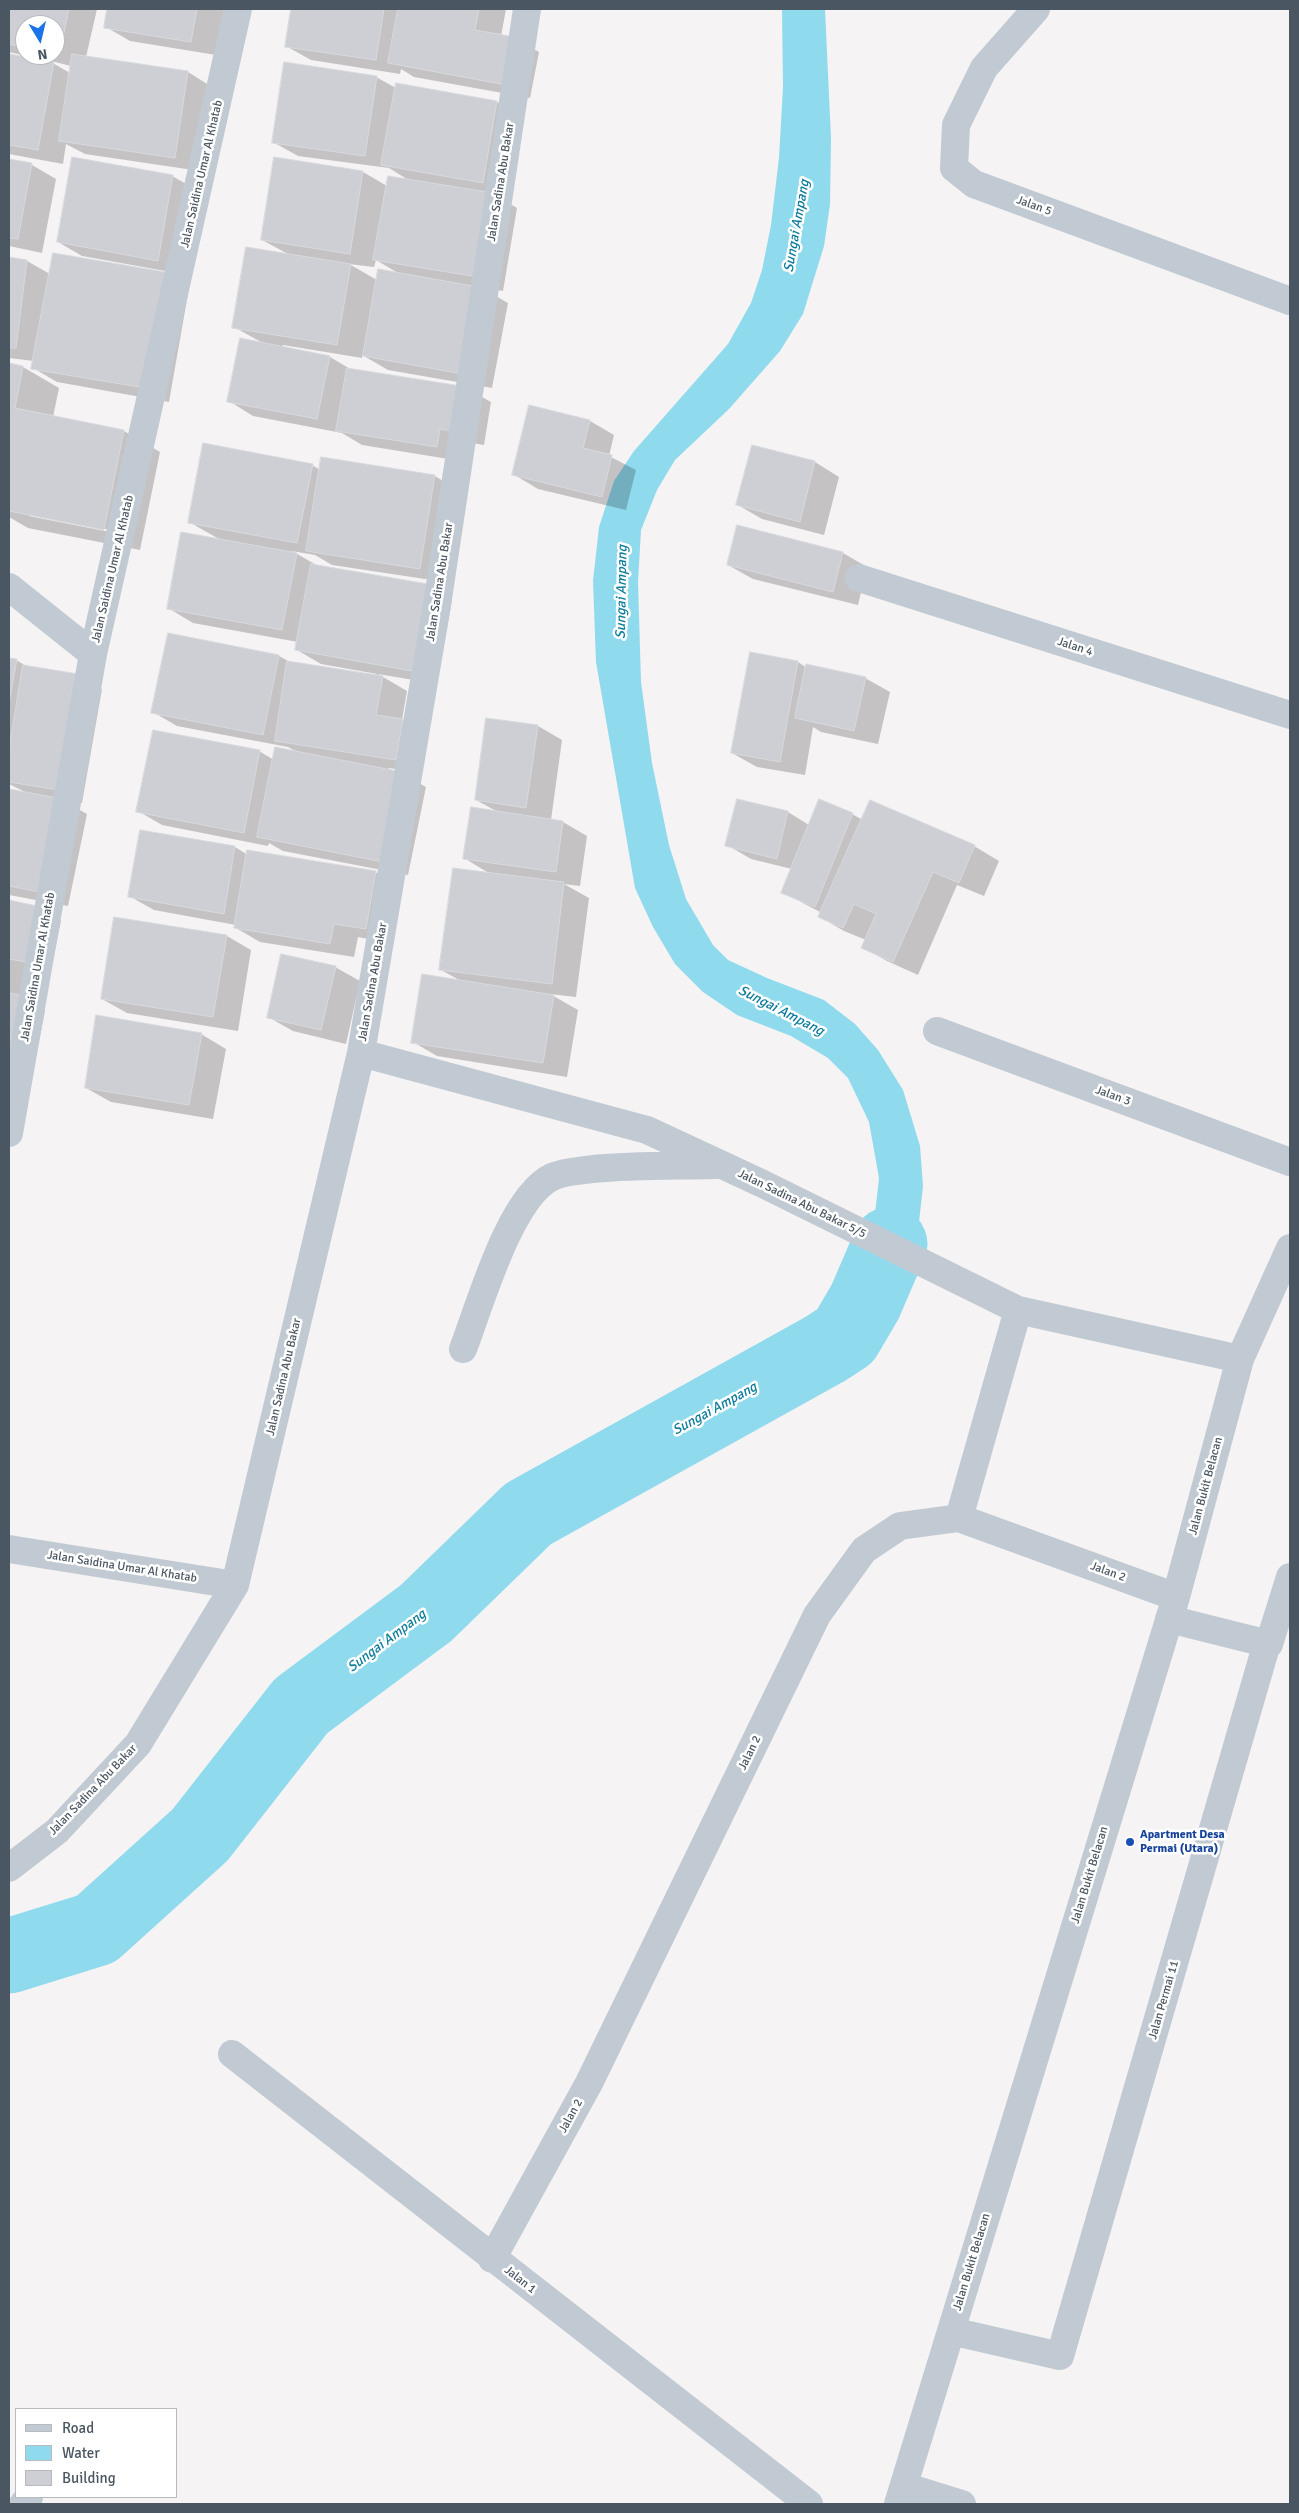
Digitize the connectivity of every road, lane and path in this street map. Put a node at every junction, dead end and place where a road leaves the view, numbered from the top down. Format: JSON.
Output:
{"nodes":[{"id":1,"x":238,"y":9,"type":"edge"},
{"id":2,"x":527,"y":9,"type":"edge"},
{"id":3,"x":1036,"y":9,"type":"edge"},
{"id":4,"x":1290,"y":301,"type":"edge"},
{"id":5,"x":859,"y":578,"type":"dead end"},
{"id":6,"x":9,"y":587,"type":"edge"},
{"id":7,"x":93,"y":654,"type":"junction"},
{"id":8,"x":1290,"y":715,"type":"edge"},
{"id":9,"x":937,"y":1030,"type":"dead end"},
{"id":10,"x":361,"y":1053,"type":"junction"},
{"id":11,"x":9,"y":1133,"type":"edge"},
{"id":12,"x":1290,"y":1162,"type":"edge"},
{"id":13,"x":721,"y":1165,"type":"junction"},
{"id":14,"x":1290,"y":1248,"type":"edge"},
{"id":15,"x":1018,"y":1310,"type":"junction"},
{"id":16,"x":463,"y":1349,"type":"dead end"},
{"id":17,"x":1240,"y":1359,"type":"junction"},
{"id":18,"x":959,"y":1518,"type":"junction"},
{"id":19,"x":9,"y":1549,"type":"edge"},
{"id":20,"x":1290,"y":1577,"type":"edge"},
{"id":21,"x":234,"y":1585,"type":"junction"},
{"id":22,"x":1172,"y":1608,"type":"junction"},
{"id":23,"x":1267,"y":1643,"type":"junction"},
{"id":24,"x":9,"y":1868,"type":"edge"},
{"id":25,"x":232,"y":2054,"type":"dead end"},
{"id":26,"x":492,"y":2259,"type":"junction"},
{"id":27,"x":951,"y":2331,"type":"junction"},
{"id":28,"x":901,"y":2495,"type":"edge"},
{"id":29,"x":810,"y":2504,"type":"edge"},
{"id":30,"x":962,"y":2504,"type":"edge"}],
"edges":[{"from":1,"to":7,"type":"street","name":"Jalan Saidina Umar Al Khatab"},
{"from":2,"to":10,"type":"street","name":"Jalan Sadina Abu Bakar"},
{"from":3,"to":4,"type":"street","name":"Jalan 5"},
{"from":5,"to":8,"type":"street","name":"Jalan 4"},
{"from":6,"to":7,"type":"street"},
{"from":7,"to":11,"type":"street","name":"Jalan Saidina Umar Al Khatab"},
{"from":9,"to":12,"type":"street","name":"Jalan 3"},
{"from":10,"to":13,"type":"street","name":"Jalan Sadina Abu Bakar 5/5"},
{"from":10,"to":21,"type":"street","name":"Jalan Sadina Abu Bakar"},
{"from":13,"to":15,"type":"street","name":"Jalan Sadina Abu Bakar 5/5"},
{"from":13,"to":16,"type":"street"},
{"from":14,"to":17,"type":"street","name":"Jalan Bukit Belacan"},
{"from":15,"to":17,"type":"street","name":"Jalan Sadina Abu Bakar 5/5"},
{"from":15,"to":18,"type":"street"},
{"from":17,"to":22,"type":"street","name":"Jalan Bukit Belacan"},
{"from":18,"to":22,"type":"street","name":"Jalan 2"},
{"from":18,"to":26,"type":"street","name":"Jalan 2"},
{"from":19,"to":21,"type":"street","name":"Jalan Saidina Umar Al Khatab"},
{"from":20,"to":23,"type":"street","name":"Jalan Permai 11"},
{"from":21,"to":24,"type":"street","name":"Jalan Sadina Abu Bakar"},
{"from":22,"to":23,"type":"street","name":"Jalan 2"},
{"from":22,"to":27,"type":"street","name":"Jalan Bukit Belacan"},
{"from":23,"to":27,"type":"street","name":"Jalan Permai 11"},
{"from":25,"to":26,"type":"street","name":"Jalan 1"},
{"from":26,"to":29,"type":"street","name":"Jalan 1"},
{"from":27,"to":28,"type":"street","name":"Jalan Bukit Belacan"},
{"from":28,"to":30,"type":"street"}]}
